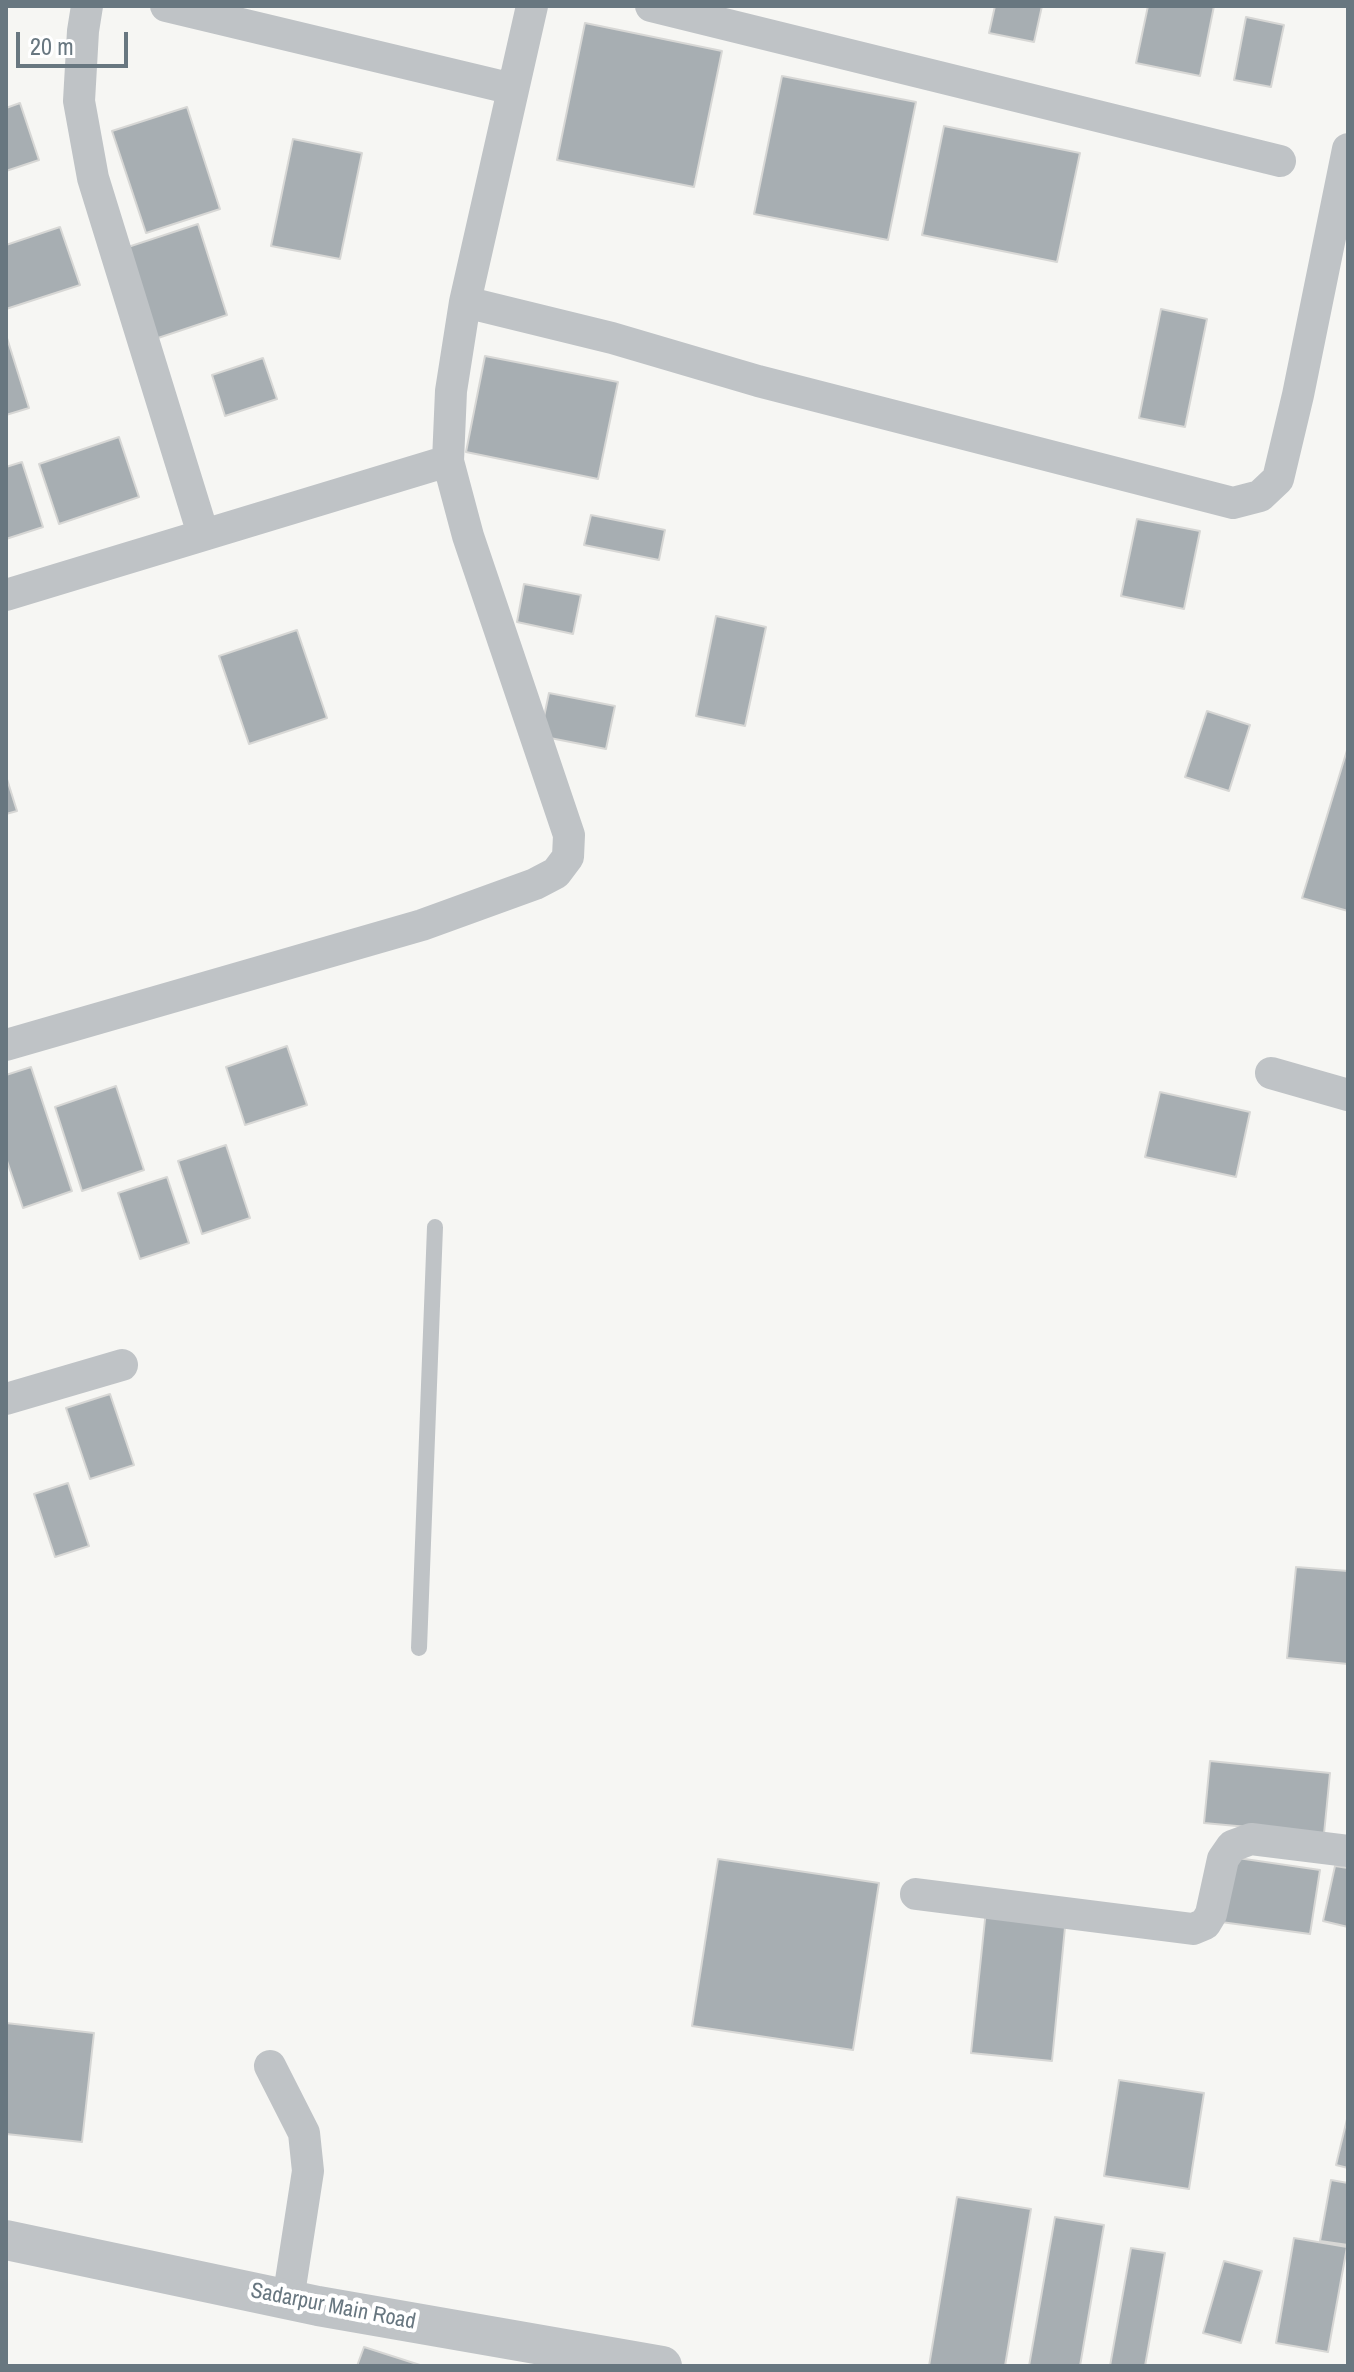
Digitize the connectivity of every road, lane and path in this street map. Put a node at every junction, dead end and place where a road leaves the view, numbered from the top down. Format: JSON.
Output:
{"nodes":[{"id":1,"x":87,"y":6,"type":"edge"},
{"id":2,"x":166,"y":6,"type":"edge"},
{"id":3,"x":532,"y":6,"type":"edge"},
{"id":4,"x":651,"y":6,"type":"edge"},
{"id":5,"x":513,"y":89,"type":"junction"},
{"id":6,"x":1348,"y":149,"type":"edge"},
{"id":7,"x":1280,"y":161,"type":"dead end"},
{"id":8,"x":465,"y":302,"type":"junction"},
{"id":9,"x":448,"y":461,"type":"junction"},
{"id":10,"x":203,"y":534,"type":"junction"},
{"id":11,"x":6,"y":595,"type":"edge"},
{"id":12,"x":6,"y":1045,"type":"edge"},
{"id":13,"x":1271,"y":1073,"type":"dead end"},
{"id":14,"x":1348,"y":1095,"type":"edge"},
{"id":15,"x":435,"y":1227,"type":"dead end"},
{"id":16,"x":122,"y":1365,"type":"dead end"},
{"id":17,"x":6,"y":1399,"type":"edge"},
{"id":18,"x":419,"y":1648,"type":"dead end"},
{"id":19,"x":1348,"y":1851,"type":"edge"},
{"id":20,"x":916,"y":1894,"type":"dead end"},
{"id":21,"x":270,"y":2066,"type":"dead end"},
{"id":22,"x":6,"y":2240,"type":"edge"},
{"id":23,"x":288,"y":2300,"type":"junction"},
{"id":24,"x":662,"y":2366,"type":"edge"}],
"edges":[{"from":1,"to":10,"type":"street"},
{"from":2,"to":5,"type":"street"},
{"from":3,"to":5,"type":"street"},
{"from":4,"to":7,"type":"street"},
{"from":5,"to":8,"type":"street"},
{"from":6,"to":8,"type":"street"},
{"from":8,"to":9,"type":"street"},
{"from":9,"to":10,"type":"street"},
{"from":9,"to":12,"type":"street"},
{"from":10,"to":11,"type":"street"},
{"from":13,"to":14,"type":"street"},
{"from":15,"to":18,"type":"lane"},
{"from":16,"to":17,"type":"street"},
{"from":19,"to":20,"type":"street"},
{"from":21,"to":23,"type":"street"},
{"from":22,"to":23,"type":"street","name":"Sadarpur Main Road"},
{"from":23,"to":24,"type":"street","name":"Sadarpur Main Road"}]}
